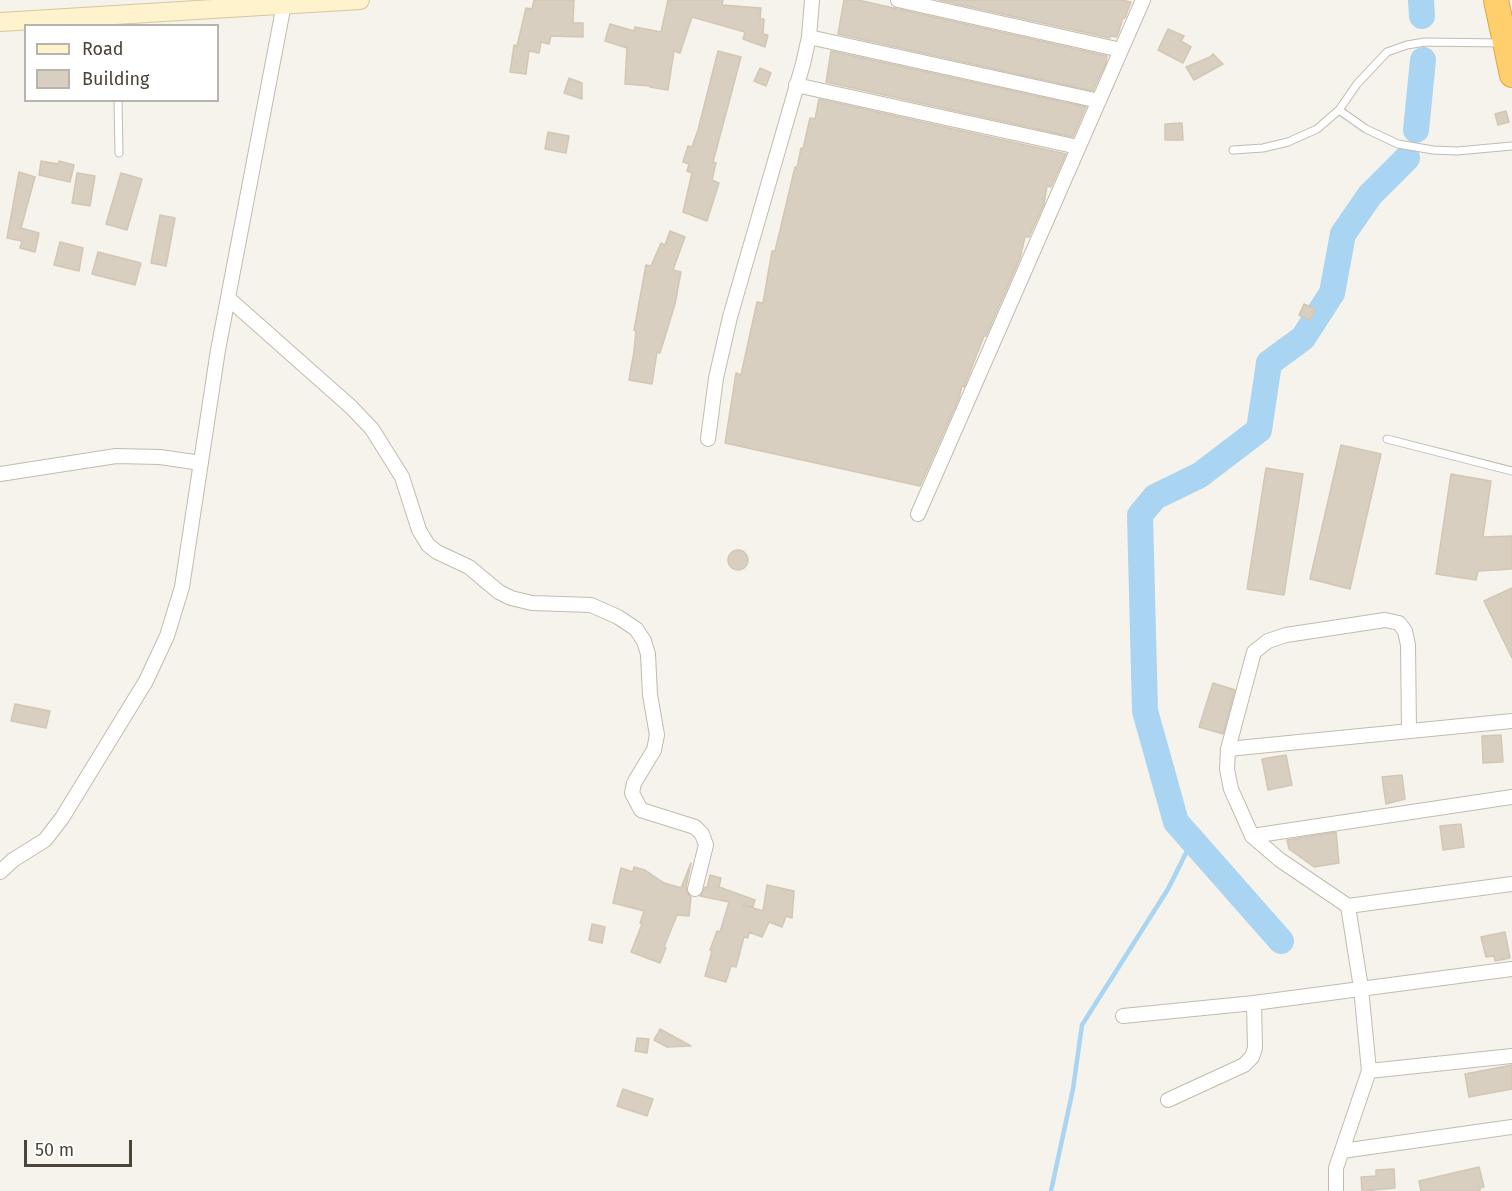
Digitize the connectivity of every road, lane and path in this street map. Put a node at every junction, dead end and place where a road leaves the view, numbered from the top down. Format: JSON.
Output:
{"nodes":[{"id":1,"x":360,"y":0,"type":"edge"},
{"id":2,"x":812,"y":0,"type":"edge"},
{"id":3,"x":898,"y":0,"type":"edge"},
{"id":4,"x":1143,"y":0,"type":"edge"},
{"id":5,"x":1499,"y":2,"type":"edge"},
{"id":6,"x":284,"y":4,"type":"junction"},
{"id":7,"x":110,"y":20,"type":"edge"},
{"id":8,"x":0,"y":22,"type":"edge"},
{"id":9,"x":809,"y":37,"type":"junction"},
{"id":10,"x":1504,"y":44,"type":"junction"},
{"id":11,"x":1121,"y":50,"type":"junction"},
{"id":12,"x":1512,"y":75,"type":"edge"},
{"id":13,"x":796,"y":85,"type":"junction"},
{"id":14,"x":1099,"y":101,"type":"junction"},
{"id":15,"x":118,"y":102,"type":"edge"},
{"id":16,"x":1339,"y":110,"type":"junction"},
{"id":17,"x":1512,"y":146,"type":"edge"},
{"id":18,"x":1078,"y":147,"type":"junction"},
{"id":19,"x":1233,"y":150,"type":"dead end"},
{"id":20,"x":119,"y":153,"type":"dead end"},
{"id":21,"x":228,"y":298,"type":"junction"},
{"id":22,"x":708,"y":439,"type":"dead end"},
{"id":23,"x":1387,"y":439,"type":"dead end"},
{"id":24,"x":201,"y":463,"type":"junction"},
{"id":25,"x":1512,"y":471,"type":"edge"},
{"id":26,"x":0,"y":474,"type":"edge"},
{"id":27,"x":918,"y":514,"type":"dead end"},
{"id":28,"x":1512,"y":721,"type":"edge"},
{"id":29,"x":1409,"y":731,"type":"junction"},
{"id":30,"x":1228,"y":749,"type":"junction"},
{"id":31,"x":1512,"y":797,"type":"edge"},
{"id":32,"x":1252,"y":836,"type":"junction"},
{"id":33,"x":0,"y":872,"type":"edge"},
{"id":34,"x":1512,"y":884,"type":"edge"},
{"id":35,"x":694,"y":889,"type":"dead end"},
{"id":36,"x":1348,"y":906,"type":"junction"},
{"id":37,"x":1512,"y":969,"type":"edge"},
{"id":38,"x":1361,"y":988,"type":"junction"},
{"id":39,"x":1254,"y":1003,"type":"junction"},
{"id":40,"x":1123,"y":1016,"type":"dead end"},
{"id":41,"x":1512,"y":1056,"type":"edge"},
{"id":42,"x":1369,"y":1071,"type":"junction"},
{"id":43,"x":1168,"y":1100,"type":"dead end"},
{"id":44,"x":1512,"y":1127,"type":"edge"},
{"id":45,"x":1342,"y":1151,"type":"junction"},
{"id":46,"x":1336,"y":1191,"type":"edge"}],
"edges":[{"from":1,"to":6,"type":"street"},
{"from":2,"to":9,"type":"street"},
{"from":3,"to":11,"type":"street"},
{"from":4,"to":11,"type":"street"},
{"from":5,"to":10,"type":"highway"},
{"from":6,"to":7,"type":"street"},
{"from":6,"to":21,"type":"street"},
{"from":7,"to":8,"type":"street"},
{"from":9,"to":13,"type":"street"},
{"from":9,"to":14,"type":"street"},
{"from":10,"to":12,"type":"highway"},
{"from":10,"to":16,"type":"lane"},
{"from":11,"to":14,"type":"street"},
{"from":13,"to":18,"type":"street"},
{"from":13,"to":22,"type":"street"},
{"from":14,"to":18,"type":"street"},
{"from":15,"to":20,"type":"lane"},
{"from":16,"to":17,"type":"lane"},
{"from":16,"to":19,"type":"lane"},
{"from":18,"to":27,"type":"street"},
{"from":21,"to":24,"type":"street"},
{"from":21,"to":35,"type":"street"},
{"from":23,"to":25,"type":"lane"},
{"from":24,"to":26,"type":"street"},
{"from":24,"to":33,"type":"street"},
{"from":28,"to":29,"type":"street"},
{"from":29,"to":30,"type":"street"},
{"from":29,"to":30,"type":"street"},
{"from":30,"to":32,"type":"street"},
{"from":31,"to":32,"type":"street"},
{"from":32,"to":36,"type":"street"},
{"from":34,"to":36,"type":"street"},
{"from":36,"to":38,"type":"street"},
{"from":37,"to":38,"type":"street"},
{"from":38,"to":39,"type":"street"},
{"from":38,"to":42,"type":"street"},
{"from":39,"to":40,"type":"street"},
{"from":39,"to":43,"type":"street"},
{"from":41,"to":42,"type":"street"},
{"from":42,"to":45,"type":"street"},
{"from":44,"to":45,"type":"street"},
{"from":45,"to":46,"type":"street"}]}
